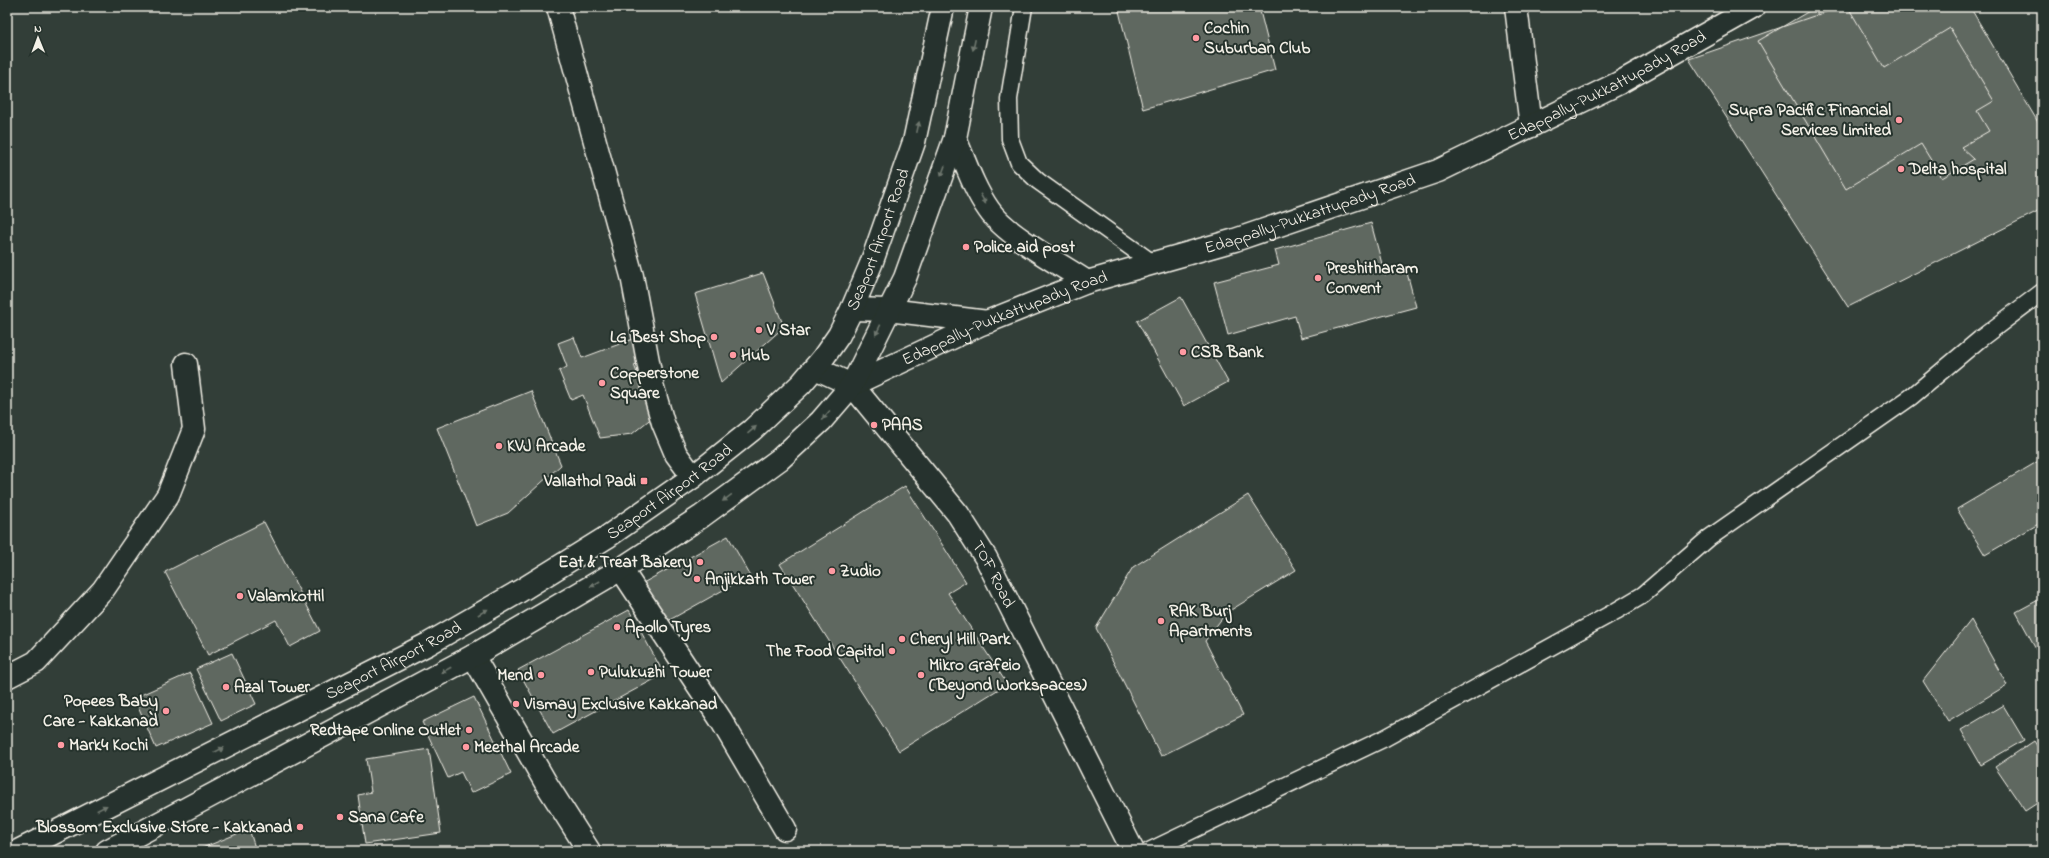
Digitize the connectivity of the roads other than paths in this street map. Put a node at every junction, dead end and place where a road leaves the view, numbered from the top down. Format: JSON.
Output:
{"nodes":[{"id":1,"x":558,"y":7,"type":"edge"},
{"id":2,"x":943,"y":7,"type":"edge"},
{"id":3,"x":981,"y":7,"type":"edge"},
{"id":4,"x":1024,"y":7,"type":"edge"},
{"id":5,"x":1516,"y":7,"type":"edge"},
{"id":6,"x":1754,"y":7,"type":"edge"},
{"id":7,"x":1531,"y":126,"type":"junction"},
{"id":8,"x":955,"y":138,"type":"junction"},
{"id":9,"x":1154,"y":264,"type":"junction"},
{"id":10,"x":1087,"y":282,"type":"junction"},
{"id":11,"x":2042,"y":292,"type":"edge"},
{"id":12,"x":852,"y":309,"type":"junction"},
{"id":13,"x":888,"y":310,"type":"junction"},
{"id":14,"x":988,"y":322,"type":"junction"},
{"id":15,"x":186,"y":364,"type":"dead end"},
{"id":16,"x":815,"y":368,"type":"junction"},
{"id":17,"x":852,"y":385,"type":"junction"},
{"id":18,"x":693,"y":477,"type":"junction"},
{"id":19,"x":621,"y":569,"type":"junction"},
{"id":20,"x":472,"y":656,"type":"junction"},
{"id":21,"x":7,"y":677,"type":"edge"},
{"id":22,"x":785,"y":829,"type":"dead end"},
{"id":23,"x":18,"y":851,"type":"edge"},
{"id":24,"x":107,"y":851,"type":"edge"},
{"id":25,"x":589,"y":851,"type":"edge"},
{"id":26,"x":1133,"y":851,"type":"edge"},
{"id":27,"x":1149,"y":851,"type":"edge"}],
"edges":[{"from":1,"to":18,"type":"main road"},
{"from":12,"to":2,"type":"main road","name":"Seaport Airport Road","one_way":true},
{"from":3,"to":8,"type":"main road","name":"Seaport Airport Road","one_way":true},
{"from":4,"to":9,"type":"lane"},
{"from":5,"to":7,"type":"main road"},
{"from":6,"to":7,"type":"main road","name":"Edappally-Pukkattupady Road"},
{"from":7,"to":9,"type":"main road","name":"Edappally-Pukkattupady Road"},
{"from":8,"to":10,"type":"main road","one_way":true},
{"from":8,"to":13,"type":"main road","name":"Seaport Airport Road","one_way":true},
{"from":9,"to":10,"type":"main road","name":"Edappally-Pukkattupady Road"},
{"from":10,"to":14,"type":"main road","name":"Edappally-Pukkattupady Road"},
{"from":11,"to":27,"type":"lane"},
{"from":12,"to":13,"type":"main road"},
{"from":12,"to":16,"type":"main road","name":"Seaport Airport Road"},
{"from":13,"to":14,"type":"main road"},
{"from":13,"to":17,"type":"main road","name":"Seaport Airport Road","one_way":true},
{"from":14,"to":17,"type":"main road","name":"Edappally-Pukkattupady Road"},
{"from":15,"to":21,"type":"main road"},
{"from":16,"to":17,"type":"main road"},
{"from":18,"to":16,"type":"main road","name":"Seaport Airport Road","one_way":true},
{"from":17,"to":19,"type":"main road","name":"Seaport Airport Road","one_way":true},
{"from":17,"to":26,"type":"main road","name":"TOF Road"},
{"from":23,"to":18,"type":"main road","name":"Seaport Airport Road","one_way":true},
{"from":19,"to":20,"type":"main road","name":"Seaport Airport Road","one_way":true},
{"from":19,"to":22,"type":"main road"},
{"from":20,"to":24,"type":"main road","name":"Seaport Airport Road","one_way":true},
{"from":20,"to":25,"type":"main road"}]}
